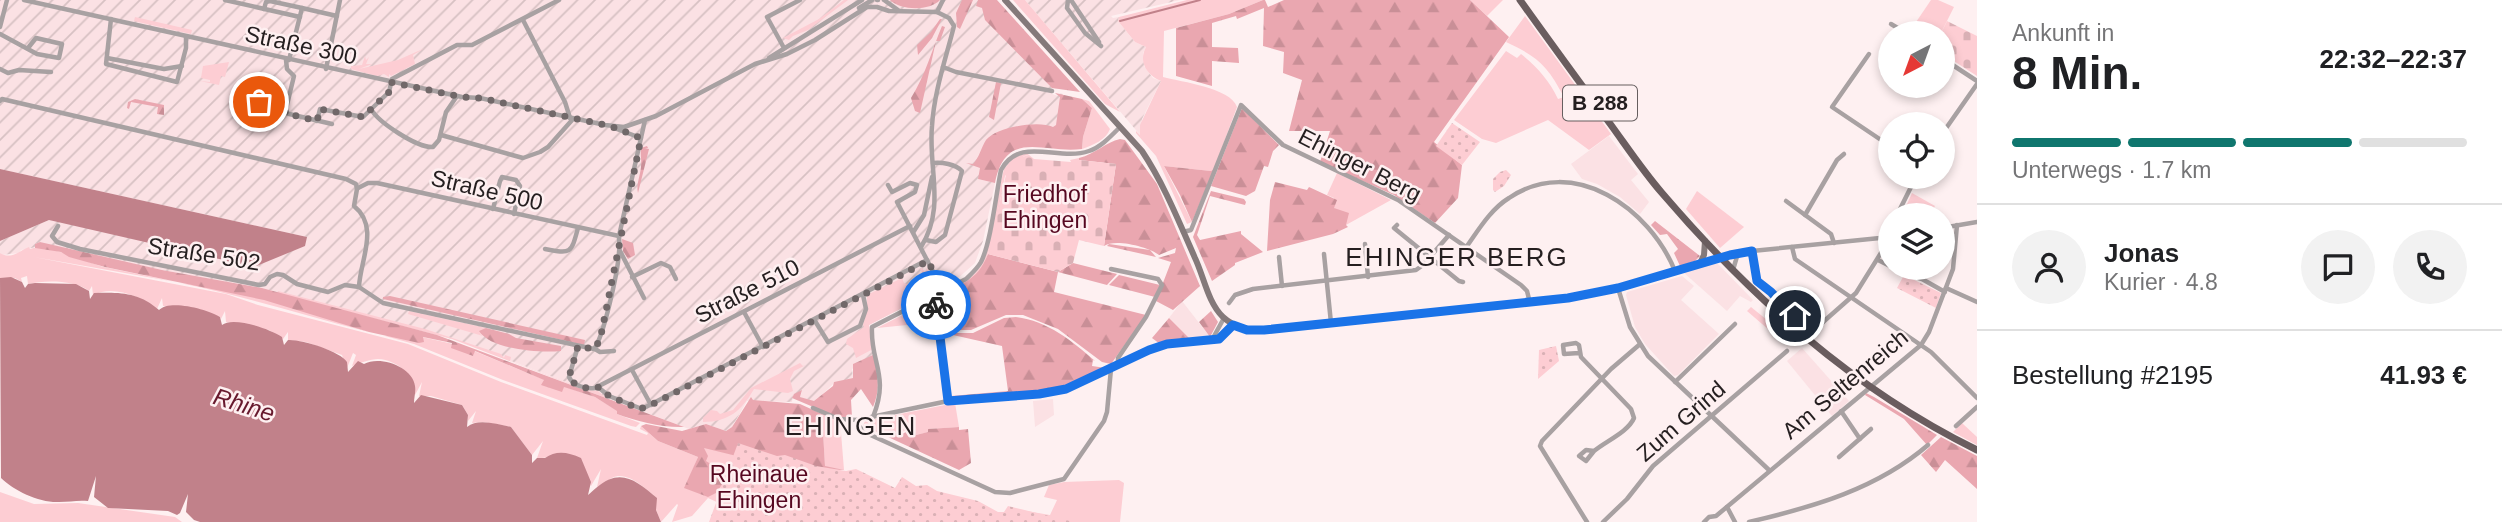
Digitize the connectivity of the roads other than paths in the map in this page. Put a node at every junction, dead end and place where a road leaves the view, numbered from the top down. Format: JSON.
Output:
{"nodes":[{"id":1,"x":7,"y":0,"type":"edge"},
{"id":2,"x":24,"y":0,"type":"edge"},
{"id":3,"x":225,"y":0,"type":"edge"},
{"id":4,"x":340,"y":0,"type":"edge"},
{"id":5,"x":559,"y":0,"type":"edge"},
{"id":6,"x":800,"y":0,"type":"edge"},
{"id":7,"x":862,"y":0,"type":"edge"},
{"id":8,"x":876,"y":0,"type":"edge"},
{"id":9,"x":884,"y":0,"type":"edge"},
{"id":10,"x":943,"y":0,"type":"edge"},
{"id":11,"x":1005,"y":0,"type":"edge"},
{"id":12,"x":1069,"y":0,"type":"edge"},
{"id":13,"x":1522,"y":0,"type":"edge"},
{"id":14,"x":302,"y":8,"type":"junction"},
{"id":15,"x":264,"y":9,"type":"junction"},
{"id":16,"x":902,"y":11,"type":"junction"},
{"id":17,"x":937,"y":12,"type":"junction"},
{"id":18,"x":337,"y":16,"type":"junction"},
{"id":19,"x":300,"y":17,"type":"junction"},
{"id":20,"x":111,"y":19,"type":"junction"},
{"id":21,"x":523,"y":20,"type":"junction"},
{"id":22,"x":0,"y":27,"type":"edge"},
{"id":23,"x":828,"y":32,"type":"junction"},
{"id":24,"x":0,"y":34,"type":"edge"},
{"id":25,"x":187,"y":37,"type":"junction"},
{"id":26,"x":784,"y":47,"type":"junction"},
{"id":27,"x":28,"y":48,"type":"junction"},
{"id":28,"x":787,"y":54,"type":"junction"},
{"id":29,"x":1869,"y":54,"type":"dead end"},
{"id":30,"x":107,"y":58,"type":"junction"},
{"id":31,"x":288,"y":60,"type":"junction"},
{"id":32,"x":765,"y":60,"type":"junction"},
{"id":33,"x":181,"y":66,"type":"junction"},
{"id":34,"x":943,"y":67,"type":"junction"},
{"id":35,"x":1955,"y":67,"type":"edge"},
{"id":36,"x":0,"y":69,"type":"edge"},
{"id":37,"x":326,"y":69,"type":"junction"},
{"id":38,"x":51,"y":72,"type":"dead end"},
{"id":39,"x":390,"y":82,"type":"junction"},
{"id":40,"x":1977,"y":83,"type":"edge"},
{"id":41,"x":1052,"y":90,"type":"dead end"},
{"id":42,"x":457,"y":96,"type":"junction"},
{"id":43,"x":0,"y":101,"type":"edge"},
{"id":44,"x":287,"y":102,"type":"junction"},
{"id":45,"x":371,"y":109,"type":"junction"},
{"id":46,"x":1955,"y":115,"type":"edge"},
{"id":47,"x":237,"y":116,"type":"dead end"},
{"id":48,"x":571,"y":118,"type":"junction"},
{"id":49,"x":645,"y":120,"type":"junction"},
{"id":50,"x":317,"y":121,"type":"junction"},
{"id":51,"x":332,"y":124,"type":"dead end"},
{"id":52,"x":610,"y":126,"type":"junction"},
{"id":53,"x":1120,"y":127,"type":"junction"},
{"id":54,"x":440,"y":135,"type":"junction"},
{"id":55,"x":641,"y":138,"type":"junction"},
{"id":56,"x":1878,"y":138,"type":"edge"},
{"id":57,"x":1844,"y":154,"type":"dead end"},
{"id":58,"x":933,"y":163,"type":"junction"},
{"id":59,"x":934,"y":173,"type":"junction"},
{"id":60,"x":888,"y":184,"type":"dead end"},
{"id":61,"x":357,"y":189,"type":"junction"},
{"id":62,"x":1786,"y":201,"type":"dead end"},
{"id":63,"x":493,"y":209,"type":"junction"},
{"id":64,"x":514,"y":214,"type":"junction"},
{"id":65,"x":1805,"y":215,"type":"junction"},
{"id":66,"x":1977,"y":222,"type":"edge"},
{"id":67,"x":1396,"y":225,"type":"dead end"},
{"id":68,"x":1957,"y":225,"type":"joint"},
{"id":69,"x":58,"y":226,"type":"dead end"},
{"id":70,"x":578,"y":228,"type":"junction"},
{"id":71,"x":912,"y":228,"type":"junction"},
{"id":72,"x":1184,"y":232,"type":"junction"},
{"id":73,"x":1448,"y":235,"type":"junction"},
{"id":74,"x":619,"y":236,"type":"junction"},
{"id":75,"x":1878,"y":237,"type":"edge"},
{"id":76,"x":926,"y":240,"type":"junction"},
{"id":77,"x":1705,"y":241,"type":"junction"},
{"id":78,"x":1834,"y":243,"type":"junction"},
{"id":79,"x":1365,"y":244,"type":"dead end"},
{"id":80,"x":1467,"y":246,"type":"junction"},
{"id":81,"x":922,"y":247,"type":"junction"},
{"id":82,"x":1792,"y":247,"type":"junction"},
{"id":83,"x":545,"y":249,"type":"dead end"},
{"id":84,"x":620,"y":250,"type":"junction"},
{"id":85,"x":1752,"y":251,"type":"junction"},
{"id":86,"x":1738,"y":253,"type":"junction"},
{"id":87,"x":1324,"y":254,"type":"dead end"},
{"id":88,"x":1279,"y":257,"type":"dead end"},
{"id":89,"x":1430,"y":257,"type":"junction"},
{"id":90,"x":1721,"y":258,"type":"junction"},
{"id":91,"x":1878,"y":260,"type":"edge"},
{"id":92,"x":928,"y":261,"type":"junction"},
{"id":93,"x":1700,"y":264,"type":"junction"},
{"id":94,"x":1111,"y":269,"type":"dead end"},
{"id":95,"x":1733,"y":270,"type":"junction"},
{"id":96,"x":1675,"y":271,"type":"junction"},
{"id":97,"x":632,"y":276,"type":"junction"},
{"id":98,"x":1368,"y":277,"type":"junction"},
{"id":99,"x":676,"y":279,"type":"dead end"},
{"id":100,"x":1924,"y":280,"type":"edge"},
{"id":101,"x":1326,"y":281,"type":"junction"},
{"id":102,"x":1463,"y":282,"type":"dead end"},
{"id":103,"x":1282,"y":286,"type":"junction"},
{"id":104,"x":359,"y":287,"type":"junction"},
{"id":105,"x":1618,"y":288,"type":"junction"},
{"id":106,"x":1945,"y":290,"type":"junction"},
{"id":107,"x":943,"y":291,"type":"junction"},
{"id":108,"x":863,"y":295,"type":"junction"},
{"id":109,"x":933,"y":296,"type":"junction"},
{"id":110,"x":1852,"y":297,"type":"junction"},
{"id":111,"x":643,"y":298,"type":"dead end"},
{"id":112,"x":1977,"y":302,"type":"edge"},
{"id":113,"x":1229,"y":303,"type":"dead end"},
{"id":114,"x":1530,"y":303,"type":"junction"},
{"id":115,"x":744,"y":312,"type":"junction"},
{"id":116,"x":1224,"y":318,"type":"junction"},
{"id":117,"x":815,"y":321,"type":"junction"},
{"id":118,"x":1331,"y":323,"type":"junction"},
{"id":119,"x":1735,"y":324,"type":"dead end"},
{"id":120,"x":1233,"y":325,"type":"junction"},
{"id":121,"x":1212,"y":340,"type":"junction"},
{"id":122,"x":1639,"y":345,"type":"junction"},
{"id":123,"x":1921,"y":345,"type":"junction"},
{"id":124,"x":578,"y":346,"type":"junction"},
{"id":125,"x":763,"y":347,"type":"junction"},
{"id":126,"x":594,"y":349,"type":"junction"},
{"id":127,"x":614,"y":351,"type":"dead end"},
{"id":128,"x":1787,"y":351,"type":"dead end"},
{"id":129,"x":1579,"y":353,"type":"dead end"},
{"id":130,"x":1118,"y":365,"type":"junction"},
{"id":131,"x":1111,"y":368,"type":"junction"},
{"id":132,"x":632,"y":370,"type":"junction"},
{"id":133,"x":1602,"y":378,"type":"junction"},
{"id":134,"x":1675,"y":383,"type":"junction"},
{"id":135,"x":598,"y":387,"type":"junction"},
{"id":136,"x":1871,"y":387,"type":"junction"},
{"id":137,"x":1977,"y":398,"type":"edge"},
{"id":138,"x":948,"y":401,"type":"junction"},
{"id":139,"x":651,"y":405,"type":"junction"},
{"id":140,"x":1977,"y":407,"type":"edge"},
{"id":141,"x":813,"y":408,"type":"dead end"},
{"id":142,"x":1841,"y":411,"type":"junction"},
{"id":143,"x":873,"y":416,"type":"junction"},
{"id":144,"x":1712,"y":417,"type":"junction"},
{"id":145,"x":857,"y":420,"type":"junction"},
{"id":146,"x":1956,"y":426,"type":"dead end"},
{"id":147,"x":1871,"y":429,"type":"dead end"},
{"id":148,"x":1860,"y":439,"type":"junction"},
{"id":149,"x":1928,"y":445,"type":"dead end"},
{"id":150,"x":1977,"y":450,"type":"edge"},
{"id":151,"x":1594,"y":451,"type":"dead end"},
{"id":152,"x":1839,"y":457,"type":"dead end"},
{"id":153,"x":1769,"y":470,"type":"junction"},
{"id":154,"x":1727,"y":506,"type":"junction"},
{"id":155,"x":1587,"y":522,"type":"edge"},
{"id":156,"x":1603,"y":522,"type":"edge"},
{"id":157,"x":1704,"y":522,"type":"edge"},
{"id":158,"x":1735,"y":522,"type":"edge"},
{"id":159,"x":1749,"y":522,"type":"edge"}],
"edges":[{"from":1,"to":22,"type":"street"},
{"from":2,"to":20,"type":"street","name":"Straße 300"},
{"from":3,"to":15,"type":"street"},
{"from":4,"to":18,"type":"street"},
{"from":5,"to":21,"type":"street"},
{"from":6,"to":26,"type":"street"},
{"from":7,"to":26,"type":"street","name":"Straße 300"},
{"from":8,"to":23,"type":"street"},
{"from":9,"to":16,"type":"street"},
{"from":10,"to":17,"type":"street"},
{"from":11,"to":53,"type":"main road"},
{"from":12,"to":12,"type":"street"},
{"from":13,"to":77,"type":"main road","number":"B 288"},
{"from":14,"to":15,"type":"street"},
{"from":14,"to":18,"type":"street"},
{"from":14,"to":19,"type":"street"},
{"from":15,"to":19,"type":"street"},
{"from":16,"to":17,"type":"street","name":"Straße 300"},
{"from":16,"to":23,"type":"street","name":"Straße 300"},
{"from":17,"to":34,"type":"street"},
{"from":18,"to":37,"type":"street"},
{"from":19,"to":31,"type":"street"},
{"from":20,"to":25,"type":"street","name":"Straße 300"},
{"from":20,"to":30,"type":"street"},
{"from":21,"to":39,"type":"street"},
{"from":21,"to":48,"type":"street"},
{"from":23,"to":28,"type":"street","name":"Straße 300"},
{"from":24,"to":27,"type":"street"},
{"from":25,"to":31,"type":"street","name":"Straße 300"},
{"from":25,"to":33,"type":"street"},
{"from":26,"to":28,"type":"street"},
{"from":26,"to":32,"type":"street","name":"Straße 300"},
{"from":27,"to":27,"type":"street"},
{"from":28,"to":32,"type":"street","name":"Straße 300"},
{"from":29,"to":56,"type":"street"},
{"from":30,"to":33,"type":"street"},
{"from":30,"to":33,"type":"street"},
{"from":31,"to":37,"type":"street","name":"Straße 300"},
{"from":31,"to":44,"type":"street"},
{"from":32,"to":49,"type":"street","name":"Straße 300"},
{"from":34,"to":41,"type":"street"},
{"from":34,"to":58,"type":"street"},
{"from":35,"to":40,"type":"street"},
{"from":36,"to":38,"type":"street"},
{"from":37,"to":39,"type":"street","name":"Straße 300"},
{"from":39,"to":42,"type":"street","name":"Straße 300"},
{"from":39,"to":45,"type":"street"},
{"from":40,"to":46,"type":"street"},
{"from":42,"to":48,"type":"street","name":"Straße 300"},
{"from":42,"to":54,"type":"street"},
{"from":43,"to":61,"type":"street"},
{"from":44,"to":47,"type":"street"},
{"from":44,"to":50,"type":"street"},
{"from":45,"to":50,"type":"street"},
{"from":45,"to":54,"type":"street"},
{"from":48,"to":52,"type":"street","name":"Straße 300"},
{"from":48,"to":54,"type":"street"},
{"from":49,"to":52,"type":"street","name":"Straße 300"},
{"from":49,"to":55,"type":"street"},
{"from":50,"to":51,"type":"street"},
{"from":52,"to":55,"type":"street"},
{"from":53,"to":72,"type":"main road"},
{"from":53,"to":107,"type":"street"},
{"from":55,"to":74,"type":"street"},
{"from":57,"to":65,"type":"street"},
{"from":58,"to":59,"type":"street"},
{"from":58,"to":76,"type":"street"},
{"from":59,"to":71,"type":"street"},
{"from":59,"to":76,"type":"street"},
{"from":60,"to":71,"type":"street"},
{"from":61,"to":63,"type":"street","name":"Straße 500"},
{"from":61,"to":104,"type":"street"},
{"from":62,"to":65,"type":"street"},
{"from":63,"to":64,"type":"street","name":"Straße 500"},
{"from":63,"to":64,"type":"street"},
{"from":64,"to":70,"type":"street","name":"Straße 500"},
{"from":65,"to":78,"type":"street"},
{"from":66,"to":68,"type":"street"},
{"from":67,"to":89,"type":"street"},
{"from":68,"to":106,"type":"street","name":"Am Seltenreich"},
{"from":69,"to":104,"type":"street","name":"Straße 502"},
{"from":70,"to":74,"type":"street","name":"Straße 500"},
{"from":70,"to":83,"type":"street"},
{"from":71,"to":81,"type":"street"},
{"from":71,"to":115,"type":"street","name":"Straße 510"},
{"from":72,"to":73,"type":"street","name":"Ehinger Berg"},
{"from":72,"to":116,"type":"main road"},
{"from":73,"to":80,"type":"street","name":"Ehinger Berg"},
{"from":73,"to":89,"type":"street"},
{"from":74,"to":84,"type":"street"},
{"from":75,"to":78,"type":"street"},
{"from":76,"to":81,"type":"street"},
{"from":77,"to":90,"type":"main road","number":"B 288"},
{"from":77,"to":93,"type":"main road"},
{"from":78,"to":82,"type":"street"},
{"from":79,"to":98,"type":"street"},
{"from":80,"to":96,"type":"street"},
{"from":80,"to":114,"type":"street","name":"Ehinger Berg"},
{"from":81,"to":92,"type":"street"},
{"from":82,"to":85,"type":"street"},
{"from":82,"to":110,"type":"street"},
{"from":84,"to":97,"type":"street"},
{"from":84,"to":126,"type":"street"},
{"from":85,"to":86,"type":"street"},
{"from":85,"to":110,"type":"street"},
{"from":86,"to":90,"type":"street"},
{"from":86,"to":95,"type":"street"},
{"from":87,"to":101,"type":"street"},
{"from":88,"to":103,"type":"street"},
{"from":89,"to":98,"type":"street"},
{"from":89,"to":102,"type":"street"},
{"from":90,"to":93,"type":"main road"},
{"from":90,"to":95,"type":"main road","number":"B 288"},
{"from":91,"to":110,"type":"street"},
{"from":92,"to":107,"type":"street"},
{"from":92,"to":108,"type":"street"},
{"from":93,"to":96,"type":"main road"},
{"from":94,"to":130,"type":"street"},
{"from":95,"to":136,"type":"main road","number":"B 288"},
{"from":96,"to":105,"type":"main road"},
{"from":97,"to":99,"type":"street"},
{"from":97,"to":111,"type":"street"},
{"from":98,"to":101,"type":"street"},
{"from":100,"to":106,"type":"street"},
{"from":101,"to":103,"type":"street"},
{"from":101,"to":118,"type":"street"},
{"from":103,"to":113,"type":"street"},
{"from":104,"to":124,"type":"street"},
{"from":105,"to":114,"type":"main road"},
{"from":105,"to":122,"type":"street"},
{"from":106,"to":112,"type":"street"},
{"from":106,"to":123,"type":"street","name":"Am Seltenreich"},
{"from":107,"to":109,"type":"street"},
{"from":108,"to":117,"type":"street"},
{"from":108,"to":117,"type":"street"},
{"from":109,"to":138,"type":"street"},
{"from":109,"to":143,"type":"street"},
{"from":110,"to":123,"type":"street"},
{"from":114,"to":118,"type":"main road"},
{"from":115,"to":125,"type":"street"},
{"from":115,"to":132,"type":"street","name":"Straße 510"},
{"from":116,"to":120,"type":"main road"},
{"from":116,"to":121,"type":"street"},
{"from":117,"to":125,"type":"street"},
{"from":118,"to":120,"type":"main road"},
{"from":119,"to":134,"type":"street"},
{"from":120,"to":121,"type":"street"},
{"from":121,"to":130,"type":"street"},
{"from":122,"to":133,"type":"street"},
{"from":122,"to":134,"type":"street"},
{"from":123,"to":136,"type":"street","name":"Am Seltenreich"},
{"from":123,"to":137,"type":"street"},
{"from":124,"to":126,"type":"street"},
{"from":124,"to":135,"type":"street"},
{"from":125,"to":139,"type":"street"},
{"from":126,"to":127,"type":"street"},
{"from":128,"to":144,"type":"street","name":"Zum Grind"},
{"from":129,"to":133,"type":"street"},
{"from":130,"to":131,"type":"street"},
{"from":131,"to":138,"type":"street"},
{"from":131,"to":145,"type":"street"},
{"from":132,"to":135,"type":"street","name":"Straße 510"},
{"from":132,"to":139,"type":"street"},
{"from":133,"to":151,"type":"street"},
{"from":133,"to":155,"type":"street"},
{"from":134,"to":144,"type":"street"},
{"from":135,"to":139,"type":"street"},
{"from":136,"to":142,"type":"street","name":"Am Seltenreich"},
{"from":136,"to":150,"type":"main road","number":"B 288"},
{"from":138,"to":143,"type":"street"},
{"from":140,"to":146,"type":"street"},
{"from":141,"to":145,"type":"street"},
{"from":142,"to":148,"type":"street"},
{"from":142,"to":153,"type":"street","name":"Am Seltenreich"},
{"from":143,"to":145,"type":"street"},
{"from":144,"to":153,"type":"street"},
{"from":144,"to":156,"type":"street","name":"Zum Grind"},
{"from":147,"to":148,"type":"street"},
{"from":148,"to":152,"type":"street"},
{"from":149,"to":159,"type":"street"},
{"from":153,"to":154,"type":"street","name":"Am Seltenreich"},
{"from":154,"to":157,"type":"street","name":"Am Seltenreich"},
{"from":154,"to":158,"type":"street"}]}
